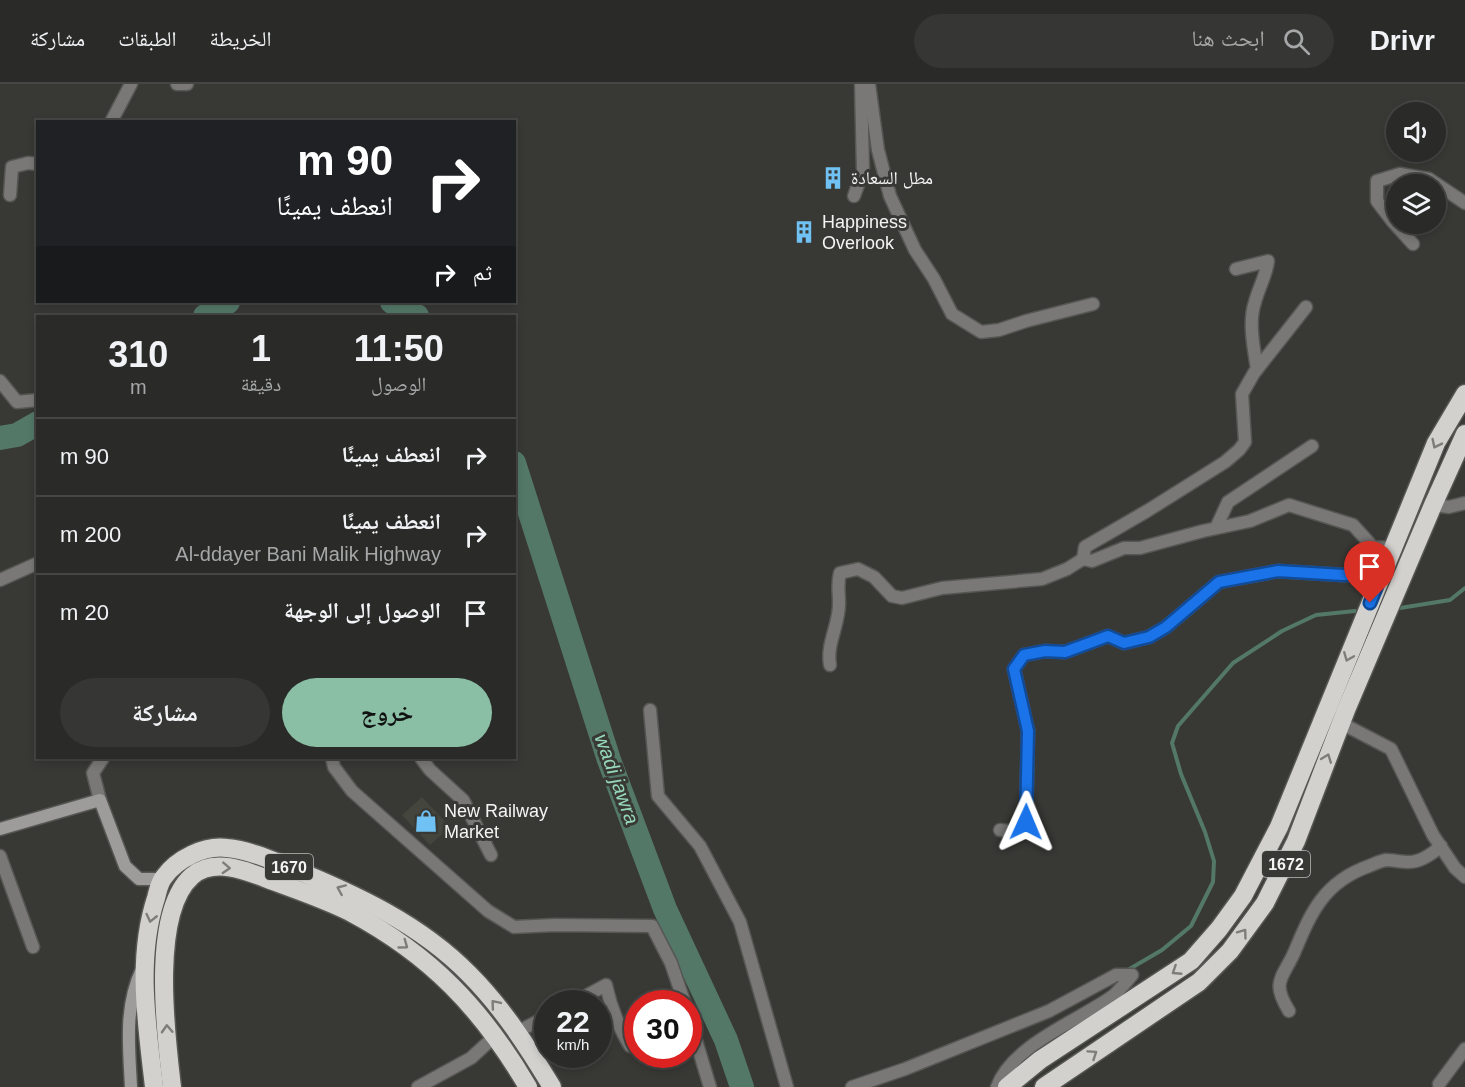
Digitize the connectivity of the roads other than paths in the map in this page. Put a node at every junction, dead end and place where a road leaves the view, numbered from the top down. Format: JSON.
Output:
{"nodes":[{"id":1,"x":131,"y":84,"type":"edge"},
{"id":2,"x":177,"y":84,"type":"edge"},
{"id":3,"x":187,"y":84,"type":"edge"},
{"id":4,"x":861,"y":84,"type":"edge"},
{"id":5,"x":869,"y":84,"type":"edge"},
{"id":6,"x":112,"y":120,"type":"edge"},
{"id":7,"x":36,"y":164,"type":"edge"},
{"id":8,"x":10,"y":195,"type":"dead end"},
{"id":9,"x":854,"y":196,"type":"dead end"},
{"id":10,"x":1465,"y":203,"type":"edge"},
{"id":11,"x":1413,"y":244,"type":"dead end"},
{"id":12,"x":1236,"y":269,"type":"dead end"},
{"id":13,"x":1093,"y":304,"type":"dead end"},
{"id":14,"x":1306,"y":307,"type":"dead end"},
{"id":15,"x":1257,"y":369,"type":"junction"},
{"id":16,"x":0,"y":381,"type":"edge"},
{"id":17,"x":1465,"y":394,"type":"edge"},
{"id":18,"x":36,"y":400,"type":"edge"},
{"id":19,"x":1465,"y":434,"type":"edge"},
{"id":20,"x":1312,"y":446,"type":"dead end"},
{"id":21,"x":1465,"y":503,"type":"edge"},
{"id":22,"x":1433,"y":505,"type":"junction"},
{"id":23,"x":1216,"y":528,"type":"junction"},
{"id":24,"x":1391,"y":548,"type":"junction"},
{"id":25,"x":1083,"y":559,"type":"junction"},
{"id":26,"x":36,"y":564,"type":"edge"},
{"id":27,"x":1382,"y":574,"type":"junction"},
{"id":28,"x":0,"y":580,"type":"edge"},
{"id":29,"x":830,"y":664,"type":"dead end"},
{"id":30,"x":650,"y":710,"type":"dead end"},
{"id":31,"x":1341,"y":723,"type":"junction"},
{"id":32,"x":102,"y":759,"type":"edge"},
{"id":33,"x":332,"y":759,"type":"edge"},
{"id":34,"x":422,"y":759,"type":"edge"},
{"id":35,"x":100,"y":800,"type":"junction"},
{"id":36,"x":0,"y":829,"type":"edge"},
{"id":37,"x":1000,"y":830,"type":"dead end"},
{"id":38,"x":1441,"y":846,"type":"junction"},
{"id":39,"x":491,"y":855,"type":"dead end"},
{"id":40,"x":0,"y":856,"type":"edge"},
{"id":41,"x":1465,"y":878,"type":"edge"},
{"id":42,"x":162,"y":879,"type":"junction"},
{"id":43,"x":184,"y":886,"type":"junction"},
{"id":44,"x":33,"y":947,"type":"dead end"},
{"id":45,"x":144,"y":965,"type":"junction"},
{"id":46,"x":597,"y":990,"type":"edge"},
{"id":47,"x":607,"y":990,"type":"edge"},
{"id":48,"x":680,"y":990,"type":"edge"},
{"id":49,"x":612,"y":1010,"type":"edge"},
{"id":50,"x":1289,"y":1011,"type":"dead end"},
{"id":51,"x":534,"y":1023,"type":"edge"},
{"id":52,"x":517,"y":1032,"type":"junction"},
{"id":53,"x":495,"y":1036,"type":"junction"},
{"id":54,"x":624,"y":1036,"type":"edge"},
{"id":55,"x":1465,"y":1049,"type":"edge"},
{"id":56,"x":702,"y":1060,"type":"edge"},
{"id":57,"x":1439,"y":1084,"type":"dead end"},
{"id":58,"x":131,"y":1087,"type":"edge"},
{"id":59,"x":154,"y":1087,"type":"edge"},
{"id":60,"x":172,"y":1087,"type":"edge"},
{"id":61,"x":418,"y":1087,"type":"edge"},
{"id":62,"x":528,"y":1087,"type":"edge"},
{"id":63,"x":552,"y":1087,"type":"edge"},
{"id":64,"x":710,"y":1087,"type":"edge"},
{"id":65,"x":787,"y":1087,"type":"edge"},
{"id":66,"x":852,"y":1087,"type":"edge"},
{"id":67,"x":997,"y":1087,"type":"edge"},
{"id":68,"x":1007,"y":1087,"type":"edge"},
{"id":69,"x":1044,"y":1087,"type":"edge"}],
"edges":[{"from":1,"to":6,"type":"street"},
{"from":2,"to":3,"type":"street"},
{"from":4,"to":9,"type":"street"},
{"from":5,"to":13,"type":"street"},
{"from":7,"to":8,"type":"street"},
{"from":10,"to":11,"type":"street"},
{"from":12,"to":15,"type":"street"},
{"from":14,"to":15,"type":"street"},
{"from":15,"to":25,"type":"street"},
{"from":16,"to":18,"type":"street"},
{"from":17,"to":24,"type":"highway","number":"1672","one_way":true},
{"from":19,"to":22,"type":"highway","number":"1672"},
{"from":20,"to":23,"type":"street"},
{"from":21,"to":22,"type":"street"},
{"from":22,"to":31,"type":"highway","number":"1672"},
{"from":23,"to":24,"type":"street"},
{"from":23,"to":25,"type":"street"},
{"from":24,"to":27,"type":"highway","number":"1672"},
{"from":25,"to":29,"type":"street"},
{"from":26,"to":28,"type":"street"},
{"from":27,"to":37,"type":"street"},
{"from":27,"to":68,"type":"highway","number":"1672","one_way":true},
{"from":30,"to":65,"type":"street"},
{"from":31,"to":38,"type":"street"},
{"from":69,"to":31,"type":"highway","number":"1672","one_way":true},
{"from":32,"to":35,"type":"street"},
{"from":33,"to":48,"type":"street"},
{"from":34,"to":39,"type":"street"},
{"from":35,"to":36,"type":"street"},
{"from":35,"to":42,"type":"street"},
{"from":38,"to":41,"type":"street"},
{"from":38,"to":50,"type":"street"},
{"from":40,"to":44,"type":"street"},
{"from":42,"to":43,"type":"highway"},
{"from":42,"to":45,"type":"highway","one_way":true},
{"from":52,"to":42,"type":"highway","number":"1670","one_way":true},
{"from":43,"to":53,"type":"highway","number":"1670","one_way":true},
{"from":60,"to":43,"type":"highway","one_way":true},
{"from":45,"to":58,"type":"street"},
{"from":45,"to":59,"type":"highway"},
{"from":46,"to":47,"type":"street"},
{"from":49,"to":54,"type":"street"},
{"from":51,"to":52,"type":"street"},
{"from":52,"to":63,"type":"highway","number":"1670"},
{"from":53,"to":61,"type":"street"},
{"from":53,"to":62,"type":"highway","number":"1670"},
{"from":55,"to":57,"type":"street"},
{"from":56,"to":64,"type":"street"},
{"from":66,"to":67,"type":"street"}]}
